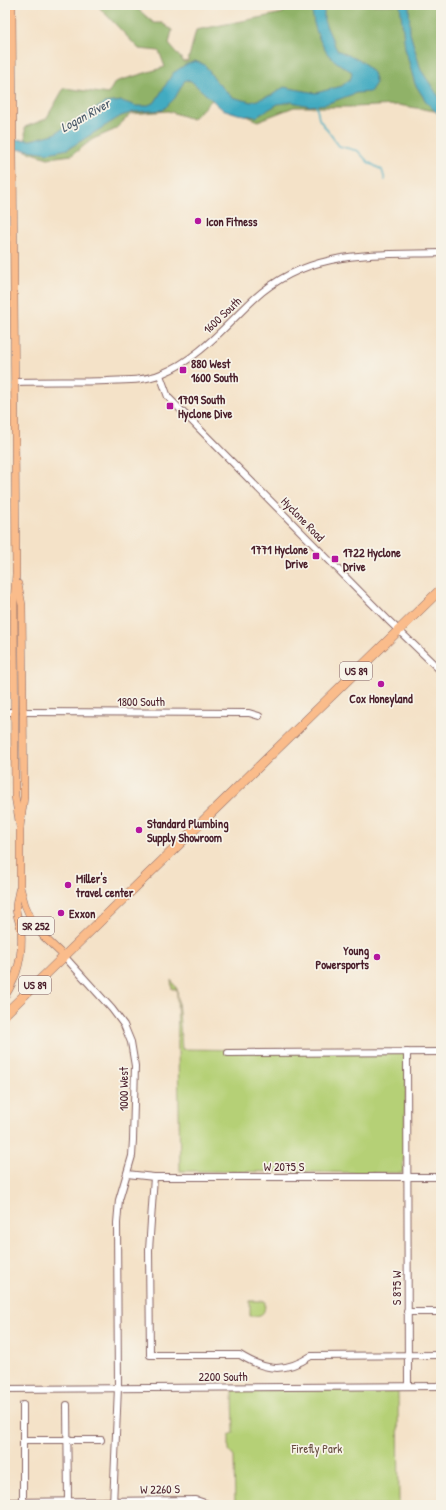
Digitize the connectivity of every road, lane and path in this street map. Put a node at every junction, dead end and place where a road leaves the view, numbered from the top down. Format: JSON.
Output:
{"nodes":[{"id":1,"x":12,"y":5,"type":"edge"},
{"id":2,"x":441,"y":253,"type":"edge"},
{"id":3,"x":160,"y":375,"type":"junction"},
{"id":4,"x":16,"y":382,"type":"junction"},
{"id":5,"x":16,"y":574,"type":"junction"},
{"id":6,"x":441,"y":588,"type":"edge"},
{"id":7,"x":14,"y":594,"type":"junction"},
{"id":8,"x":398,"y":630,"type":"junction"},
{"id":9,"x":441,"y":671,"type":"edge"},
{"id":10,"x":5,"y":712,"type":"edge"},
{"id":11,"x":14,"y":712,"type":"junction"},
{"id":12,"x":23,"y":712,"type":"junction"},
{"id":13,"x":259,"y":716,"type":"dead end"},
{"id":14,"x":23,"y":807,"type":"junction"},
{"id":15,"x":20,"y":827,"type":"junction"},
{"id":16,"x":20,"y":887,"type":"junction"},
{"id":17,"x":64,"y":956,"type":"junction"},
{"id":18,"x":5,"y":996,"type":"edge"},
{"id":19,"x":5,"y":1014,"type":"edge"},
{"id":20,"x":407,"y":1052,"type":"junction"},
{"id":21,"x":441,"y":1052,"type":"edge"},
{"id":22,"x":228,"y":1054,"type":"dead end"},
{"id":23,"x":127,"y":1174,"type":"junction"},
{"id":24,"x":154,"y":1177,"type":"junction"},
{"id":25,"x":407,"y":1177,"type":"junction"},
{"id":26,"x":441,"y":1177,"type":"edge"},
{"id":27,"x":408,"y":1312,"type":"junction"},
{"id":28,"x":441,"y":1312,"type":"edge"},
{"id":29,"x":408,"y":1355,"type":"junction"},
{"id":30,"x":441,"y":1355,"type":"edge"},
{"id":31,"x":408,"y":1386,"type":"junction"},
{"id":32,"x":441,"y":1386,"type":"edge"},
{"id":33,"x":5,"y":1388,"type":"edge"},
{"id":34,"x":118,"y":1388,"type":"junction"},
{"id":35,"x":23,"y":1405,"type":"dead end"},
{"id":36,"x":67,"y":1405,"type":"dead end"},
{"id":37,"x":23,"y":1440,"type":"junction"},
{"id":38,"x":67,"y":1440,"type":"junction"},
{"id":39,"x":101,"y":1440,"type":"dead end"},
{"id":40,"x":68,"y":1501,"type":"junction"},
{"id":41,"x":5,"y":1502,"type":"edge"},
{"id":42,"x":23,"y":1502,"type":"junction"},
{"id":43,"x":113,"y":1503,"type":"edge"},
{"id":44,"x":155,"y":1503,"type":"edge"},
{"id":45,"x":211,"y":1505,"type":"edge"}],
"edges":[{"from":1,"to":4,"type":"main road","name":"1000 West","number":"SR 252"},
{"from":2,"to":3,"type":"street","name":"1600 South"},
{"from":3,"to":4,"type":"street","name":"1600 South"},
{"from":3,"to":8,"type":"street","name":"Hyclone Road"},
{"from":4,"to":5,"type":"main road","name":"1000 West","number":"SR 252"},
{"from":5,"to":7,"type":"main road","name":"1000 West","number":"SR 252"},
{"from":5,"to":12,"type":"main road","name":"1000 West","number":"SR 252"},
{"from":6,"to":8,"type":"highway","number":"US 89"},
{"from":7,"to":11,"type":"main road","name":"1000 West","number":"SR 252"},
{"from":7,"to":12,"type":"main road","number":"SR 252"},
{"from":8,"to":9,"type":"street","name":"Hyclone Road"},
{"from":8,"to":17,"type":"highway","number":"US 89"},
{"from":10,"to":11,"type":"street"},
{"from":11,"to":14,"type":"main road","number":"SR 252"},
{"from":11,"to":15,"type":"main road","name":"1000 West","number":"SR 252"},
{"from":12,"to":13,"type":"street","name":"1800 South"},
{"from":12,"to":14,"type":"main road","name":"1000 West","number":"SR 252"},
{"from":14,"to":15,"type":"main road","name":"1000 West","number":"SR 252"},
{"from":15,"to":16,"type":"main road","name":"1000 West","number":"SR 252"},
{"from":16,"to":17,"type":"main road","name":"1000 West","number":"SR 252"},
{"from":16,"to":18,"type":"main road"},
{"from":17,"to":19,"type":"highway","number":"US 89"},
{"from":17,"to":23,"type":"street","name":"1000 West"},
{"from":20,"to":21,"type":"street"},
{"from":20,"to":22,"type":"street"},
{"from":20,"to":25,"type":"street","name":"S 875 W"},
{"from":23,"to":24,"type":"street","name":"W 2075 S"},
{"from":23,"to":34,"type":"street","name":"1000 West"},
{"from":24,"to":25,"type":"street","name":"W 2075 S"},
{"from":24,"to":29,"type":"street"},
{"from":25,"to":26,"type":"street","name":"W 2075 S"},
{"from":25,"to":27,"type":"street","name":"S 875 W"},
{"from":27,"to":28,"type":"street"},
{"from":27,"to":29,"type":"street","name":"S 875 W"},
{"from":29,"to":30,"type":"street"},
{"from":29,"to":31,"type":"street","name":"S 875 W"},
{"from":31,"to":32,"type":"street","name":"2200 South"},
{"from":31,"to":34,"type":"street","name":"2200 South"},
{"from":33,"to":34,"type":"street","name":"2200 South"},
{"from":34,"to":43,"type":"street","name":"1000 West"},
{"from":35,"to":37,"type":"street"},
{"from":36,"to":38,"type":"street"},
{"from":37,"to":38,"type":"street"},
{"from":37,"to":42,"type":"street"},
{"from":38,"to":39,"type":"street"},
{"from":38,"to":40,"type":"street"},
{"from":40,"to":42,"type":"street","name":"W 2260 S"},
{"from":40,"to":43,"type":"street","name":"W 2260 S"},
{"from":41,"to":42,"type":"street","name":"W 2260 S"},
{"from":43,"to":44,"type":"street","name":"W 2260 S"},
{"from":44,"to":45,"type":"street","name":"W 2260 S"}]}
